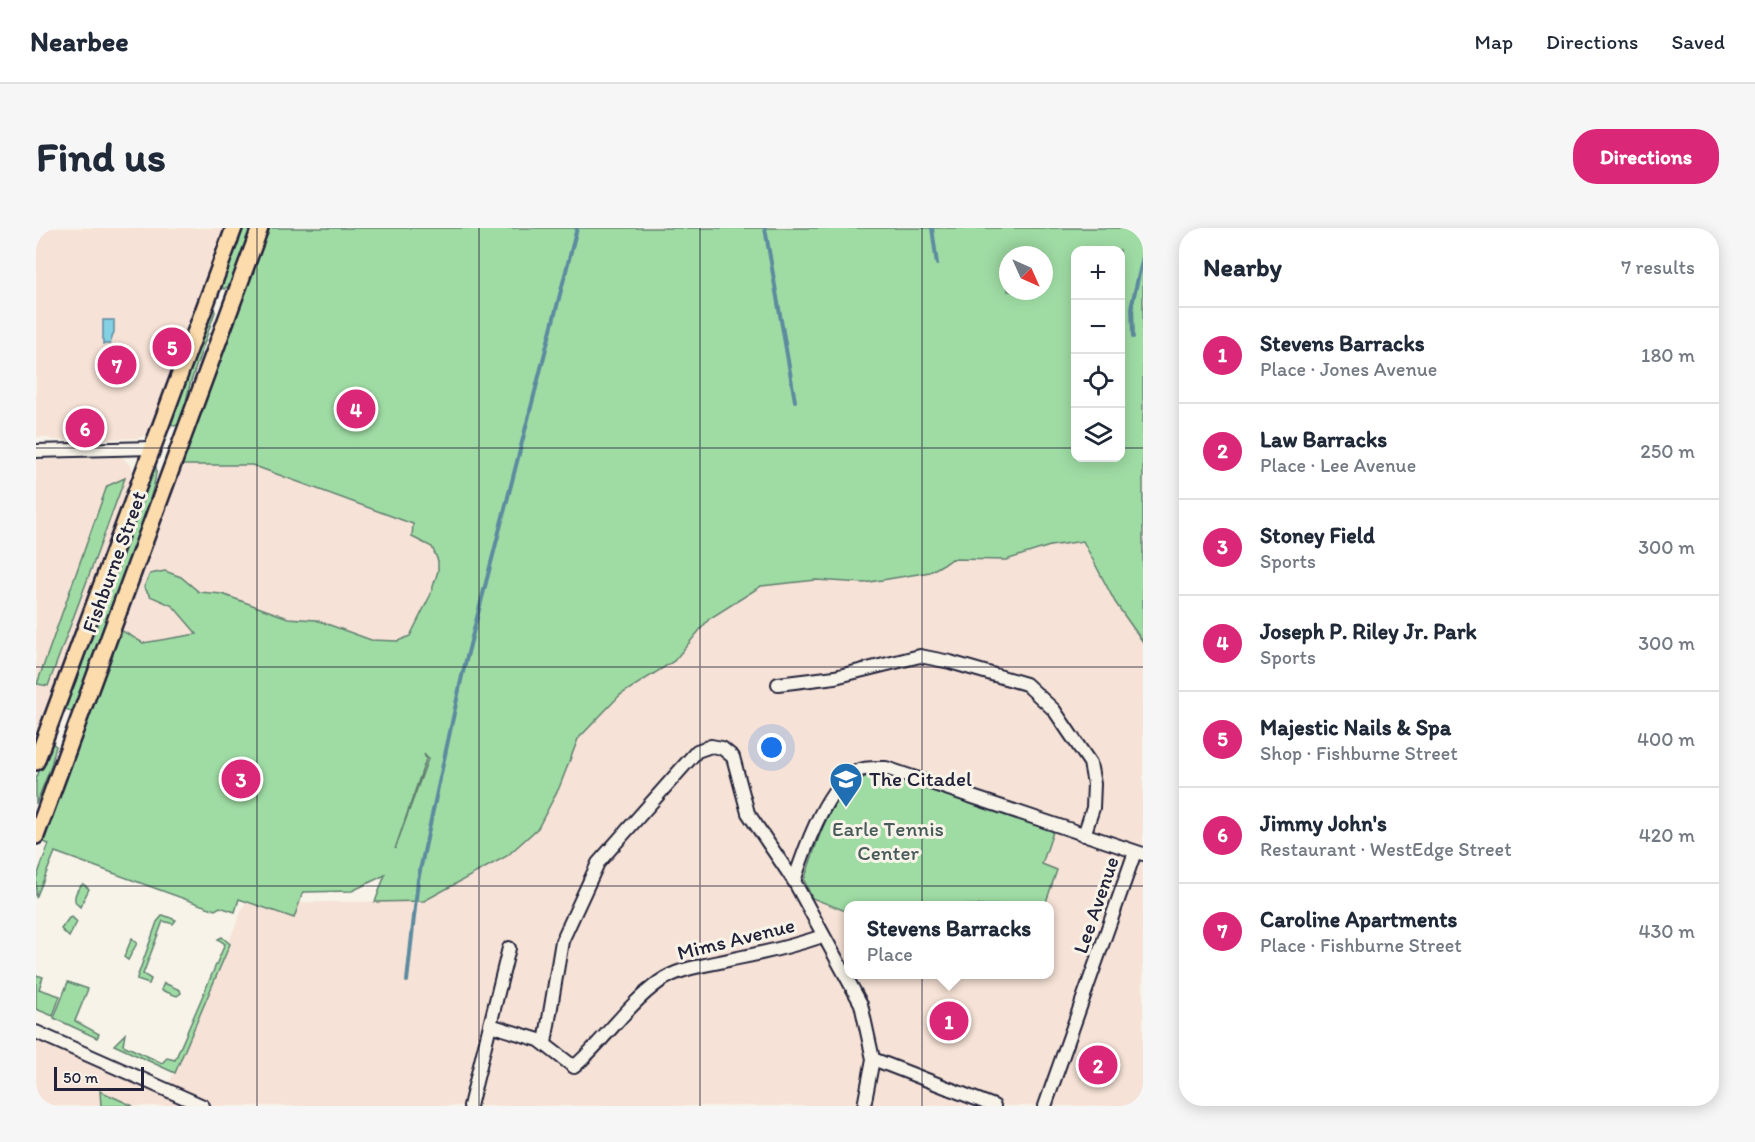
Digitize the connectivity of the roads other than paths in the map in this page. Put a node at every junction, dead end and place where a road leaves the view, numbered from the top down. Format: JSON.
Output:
{"nodes":[{"id":1,"x":234,"y":228,"type":"edge"},
{"id":2,"x":260,"y":228,"type":"edge"},
{"id":3,"x":209,"y":293,"type":"junction"},
{"id":4,"x":232,"y":303,"type":"junction"},
{"id":5,"x":182,"y":438,"type":"junction"},
{"id":6,"x":153,"y":446,"type":"junction"},
{"id":7,"x":36,"y":451,"type":"edge"},
{"id":8,"x":778,"y":684,"type":"dead end"},
{"id":9,"x":50,"y":724,"type":"junction"},
{"id":10,"x":74,"y":733,"type":"junction"},
{"id":11,"x":36,"y":762,"type":"edge"},
{"id":12,"x":1084,"y":835,"type":"junction"},
{"id":13,"x":36,"y":836,"type":"edge"},
{"id":14,"x":1139,"y":853,"type":"edge"},
{"id":15,"x":794,"y":881,"type":"junction"},
{"id":16,"x":823,"y":936,"type":"junction"},
{"id":17,"x":509,"y":948,"type":"dead end"},
{"id":18,"x":844,"y":974,"type":"edge"},
{"id":19,"x":847,"y":979,"type":"edge"},
{"id":20,"x":490,"y":1025,"type":"junction"},
{"id":21,"x":36,"y":1032,"type":"edge"},
{"id":22,"x":545,"y":1043,"type":"junction"},
{"id":23,"x":873,"y":1059,"type":"junction"},
{"id":24,"x":203,"y":1106,"type":"edge"},
{"id":25,"x":470,"y":1106,"type":"edge"},
{"id":26,"x":864,"y":1106,"type":"edge"},
{"id":27,"x":994,"y":1106,"type":"edge"},
{"id":28,"x":1045,"y":1106,"type":"edge"}],
"edges":[{"from":1,"to":3,"type":"main road","name":"Fishburne Street"},
{"from":2,"to":4,"type":"main road","name":"Fishburne Street"},
{"from":3,"to":4,"type":"main road"},
{"from":3,"to":6,"type":"main road","name":"Fishburne Street"},
{"from":4,"to":5,"type":"main road","name":"Fishburne Street"},
{"from":5,"to":6,"type":"main road"},
{"from":5,"to":10,"type":"main road","name":"Fishburne Street"},
{"from":6,"to":7,"type":"street"},
{"from":6,"to":9,"type":"main road","name":"Fishburne Street"},
{"from":8,"to":12,"type":"street"},
{"from":9,"to":10,"type":"main road"},
{"from":9,"to":11,"type":"main road","name":"Fishburne Street"},
{"from":10,"to":13,"type":"main road","name":"Fishburne Street"},
{"from":12,"to":14,"type":"street"},
{"from":12,"to":15,"type":"street"},
{"from":14,"to":28,"type":"street","name":"Lee Avenue"},
{"from":15,"to":16,"type":"street"},
{"from":15,"to":22,"type":"street"},
{"from":16,"to":18,"type":"street"},
{"from":16,"to":22,"type":"street","name":"Mims Avenue"},
{"from":17,"to":20,"type":"street"},
{"from":19,"to":23,"type":"street"},
{"from":20,"to":22,"type":"street","name":"Mims Avenue"},
{"from":20,"to":25,"type":"street"},
{"from":21,"to":24,"type":"street"},
{"from":23,"to":26,"type":"street"},
{"from":23,"to":27,"type":"street"}]}
